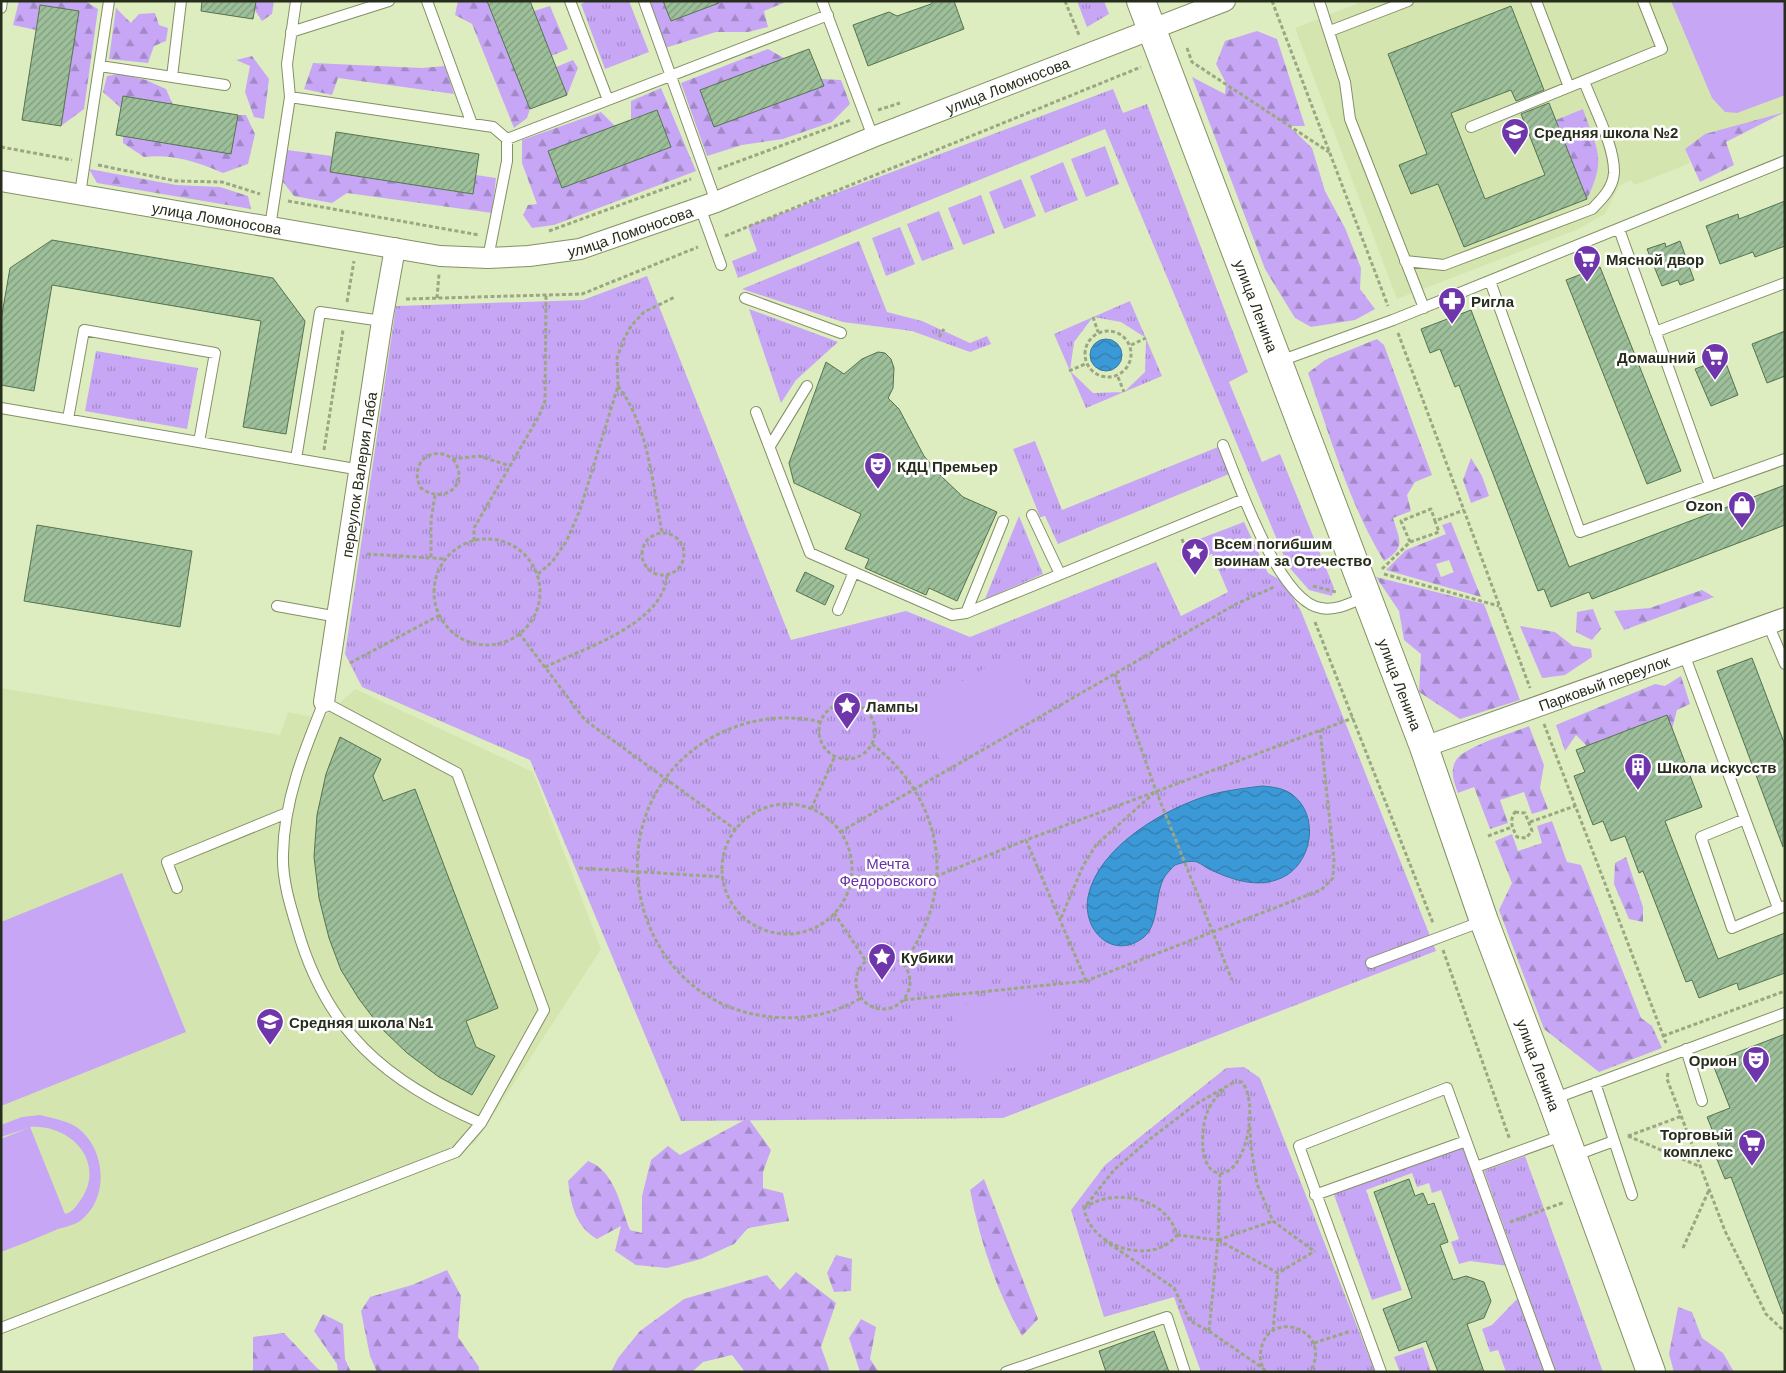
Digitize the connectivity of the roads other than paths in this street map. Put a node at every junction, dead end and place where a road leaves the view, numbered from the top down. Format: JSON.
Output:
{"nodes":[{"id":1,"x":2,"y":1,"type":"edge"},
{"id":2,"x":110,"y":1,"type":"edge"},
{"id":3,"x":181,"y":1,"type":"edge"},
{"id":4,"x":296,"y":1,"type":"edge"},
{"id":5,"x":389,"y":1,"type":"edge"},
{"id":6,"x":427,"y":1,"type":"edge"},
{"id":7,"x":570,"y":1,"type":"edge"},
{"id":8,"x":644,"y":1,"type":"edge"},
{"id":9,"x":822,"y":1,"type":"edge"},
{"id":10,"x":1141,"y":1,"type":"edge"},
{"id":11,"x":1225,"y":1,"type":"edge"},
{"id":12,"x":1319,"y":1,"type":"edge"},
{"id":13,"x":1408,"y":1,"type":"edge"},
{"id":14,"x":1536,"y":1,"type":"edge"},
{"id":15,"x":1642,"y":1,"type":"edge"},
{"id":16,"x":1,"y":8,"type":"edge"},
{"id":17,"x":828,"y":15,"type":"junction"},
{"id":18,"x":1152,"y":30,"type":"junction"},
{"id":19,"x":1330,"y":31,"type":"junction"},
{"id":20,"x":291,"y":32,"type":"junction"},
{"id":21,"x":100,"y":66,"type":"junction"},
{"id":22,"x":670,"y":76,"type":"junction"},
{"id":23,"x":172,"y":77,"type":"junction"},
{"id":24,"x":1584,"y":81,"type":"junction"},
{"id":25,"x":225,"y":85,"type":"dead end"},
{"id":26,"x":1569,"y":87,"type":"junction"},
{"id":27,"x":290,"y":97,"type":"junction"},
{"id":28,"x":608,"y":100,"type":"junction"},
{"id":29,"x":472,"y":124,"type":"junction"},
{"id":30,"x":1471,"y":127,"type":"dead end"},
{"id":31,"x":873,"y":137,"type":"junction"},
{"id":32,"x":507,"y":139,"type":"junction"},
{"id":33,"x":1785,"y":162,"type":"edge"},
{"id":34,"x":1,"y":181,"type":"edge"},
{"id":35,"x":80,"y":194,"type":"junction"},
{"id":36,"x":708,"y":204,"type":"junction"},
{"id":37,"x":270,"y":227,"type":"junction"},
{"id":38,"x":1619,"y":229,"type":"junction"},
{"id":39,"x":395,"y":248,"type":"junction"},
{"id":40,"x":488,"y":258,"type":"junction"},
{"id":41,"x":1405,"y":261,"type":"junction"},
{"id":42,"x":721,"y":265,"type":"dead end"},
{"id":43,"x":1490,"y":281,"type":"junction"},
{"id":44,"x":1785,"y":283,"type":"edge"},
{"id":45,"x":745,"y":298,"type":"dead end"},
{"id":46,"x":1424,"y":308,"type":"junction"},
{"id":47,"x":382,"y":321,"type":"junction"},
{"id":48,"x":1655,"y":332,"type":"junction"},
{"id":49,"x":841,"y":333,"type":"dead end"},
{"id":50,"x":1279,"y":361,"type":"junction"},
{"id":51,"x":807,"y":386,"type":"dead end"},
{"id":52,"x":1,"y":408,"type":"edge"},
{"id":53,"x":756,"y":412,"type":"dead end"},
{"id":54,"x":68,"y":419,"type":"junction"},
{"id":55,"x":199,"y":442,"type":"junction"},
{"id":56,"x":1223,"y":445,"type":"dead end"},
{"id":57,"x":770,"y":446,"type":"junction"},
{"id":58,"x":296,"y":459,"type":"junction"},
{"id":59,"x":1785,"y":459,"type":"edge"},
{"id":60,"x":361,"y":470,"type":"junction"},
{"id":61,"x":1710,"y":485,"type":"junction"},
{"id":62,"x":1244,"y":499,"type":"junction"},
{"id":63,"x":1032,"y":515,"type":"dead end"},
{"id":64,"x":1003,"y":521,"type":"dead end"},
{"id":65,"x":854,"y":572,"type":"junction"},
{"id":66,"x":1060,"y":574,"type":"junction"},
{"id":67,"x":1364,"y":588,"type":"junction"},
{"id":68,"x":277,"y":606,"type":"dead end"},
{"id":69,"x":838,"y":610,"type":"dead end"},
{"id":70,"x":966,"y":613,"type":"junction"},
{"id":71,"x":338,"y":617,"type":"junction"},
{"id":72,"x":1777,"y":621,"type":"edge"},
{"id":73,"x":1684,"y":654,"type":"junction"},
{"id":74,"x":1785,"y":664,"type":"edge"},
{"id":75,"x":324,"y":702,"type":"junction"},
{"id":76,"x":1424,"y":747,"type":"junction"},
{"id":77,"x":287,"y":813,"type":"junction"},
{"id":78,"x":1745,"y":819,"type":"junction"},
{"id":79,"x":177,"y":888,"type":"dead end"},
{"id":80,"x":1781,"y":907,"type":"edge"},
{"id":81,"x":1484,"y":921,"type":"junction"},
{"id":82,"x":1370,"y":963,"type":"dead end"},
{"id":83,"x":1785,"y":1013,"type":"edge"},
{"id":84,"x":1686,"y":1049,"type":"junction"},
{"id":85,"x":1595,"y":1084,"type":"junction"},
{"id":86,"x":1552,"y":1100,"type":"junction"},
{"id":87,"x":1702,"y":1101,"type":"dead end"},
{"id":88,"x":481,"y":1123,"type":"junction"},
{"id":89,"x":1466,"y":1141,"type":"junction"},
{"id":90,"x":1614,"y":1141,"type":"junction"},
{"id":91,"x":1568,"y":1145,"type":"junction"},
{"id":92,"x":1476,"y":1167,"type":"junction"},
{"id":93,"x":1632,"y":1194,"type":"dead end"},
{"id":94,"x":1315,"y":1195,"type":"junction"},
{"id":95,"x":1,"y":1328,"type":"edge"},
{"id":96,"x":1006,"y":1372,"type":"edge"},
{"id":97,"x":1186,"y":1372,"type":"edge"},
{"id":98,"x":1381,"y":1372,"type":"edge"},
{"id":99,"x":1550,"y":1372,"type":"edge"},
{"id":100,"x":1651,"y":1372,"type":"edge"}],
"edges":[{"from":1,"to":16,"type":"lane"},
{"from":2,"to":21,"type":"lane"},
{"from":3,"to":23,"type":"lane"},
{"from":4,"to":20,"type":"lane"},
{"from":5,"to":20,"type":"lane"},
{"from":6,"to":29,"type":"lane"},
{"from":7,"to":28,"type":"lane"},
{"from":8,"to":22,"type":"lane"},
{"from":9,"to":17,"type":"lane"},
{"from":10,"to":18,"type":"street","name":"улица Ленина"},
{"from":11,"to":18,"type":"street","name":"улица Ломоносова"},
{"from":12,"to":19,"type":"lane"},
{"from":13,"to":19,"type":"lane"},
{"from":14,"to":26,"type":"lane"},
{"from":15,"to":24,"type":"lane"},
{"from":17,"to":22,"type":"lane"},
{"from":17,"to":31,"type":"lane"},
{"from":18,"to":31,"type":"street","name":"улица Ломоносова"},
{"from":18,"to":50,"type":"street","name":"улица Ленина"},
{"from":19,"to":41,"type":"lane"},
{"from":20,"to":27,"type":"lane"},
{"from":21,"to":23,"type":"lane"},
{"from":21,"to":35,"type":"lane"},
{"from":22,"to":28,"type":"lane"},
{"from":22,"to":36,"type":"lane"},
{"from":23,"to":25,"type":"lane"},
{"from":24,"to":26,"type":"lane"},
{"from":24,"to":41,"type":"lane"},
{"from":26,"to":30,"type":"lane"},
{"from":27,"to":29,"type":"lane"},
{"from":27,"to":37,"type":"lane"},
{"from":28,"to":32,"type":"lane"},
{"from":29,"to":32,"type":"lane"},
{"from":31,"to":36,"type":"street","name":"улица Ломоносова"},
{"from":32,"to":40,"type":"lane"},
{"from":33,"to":38,"type":"lane"},
{"from":34,"to":35,"type":"street","name":"улица Ломоносова"},
{"from":35,"to":37,"type":"street","name":"улица Ломоносова"},
{"from":36,"to":40,"type":"street","name":"улица Ломоносова"},
{"from":36,"to":42,"type":"lane"},
{"from":37,"to":39,"type":"street","name":"улица Ломоносова"},
{"from":38,"to":43,"type":"lane"},
{"from":38,"to":48,"type":"lane"},
{"from":39,"to":40,"type":"street","name":"улица Ломоносова"},
{"from":39,"to":47,"type":"street","name":"переулок Валерия Лаба"},
{"from":41,"to":46,"type":"lane"},
{"from":43,"to":46,"type":"lane"},
{"from":43,"to":61,"type":"lane"},
{"from":44,"to":48,"type":"lane"},
{"from":45,"to":49,"type":"lane"},
{"from":46,"to":50,"type":"lane"},
{"from":47,"to":58,"type":"lane"},
{"from":47,"to":60,"type":"street","name":"переулок Валерия Лаба"},
{"from":48,"to":61,"type":"lane"},
{"from":50,"to":67,"type":"street","name":"улица Ленина"},
{"from":51,"to":57,"type":"lane"},
{"from":52,"to":54,"type":"lane"},
{"from":53,"to":57,"type":"lane"},
{"from":54,"to":55,"type":"lane"},
{"from":54,"to":55,"type":"lane"},
{"from":55,"to":58,"type":"lane"},
{"from":56,"to":62,"type":"lane"},
{"from":57,"to":65,"type":"lane"},
{"from":58,"to":60,"type":"lane"},
{"from":59,"to":61,"type":"lane"},
{"from":60,"to":71,"type":"street","name":"переулок Валерия Лаба"},
{"from":62,"to":66,"type":"lane"},
{"from":62,"to":67,"type":"lane"},
{"from":63,"to":66,"type":"lane"},
{"from":64,"to":70,"type":"lane"},
{"from":65,"to":69,"type":"lane"},
{"from":65,"to":70,"type":"lane"},
{"from":66,"to":70,"type":"lane"},
{"from":67,"to":76,"type":"street","name":"улица Ленина"},
{"from":68,"to":71,"type":"lane"},
{"from":71,"to":75,"type":"street","name":"переулок Валерия Лаба"},
{"from":72,"to":73,"type":"street","name":"Парковый переулок"},
{"from":72,"to":74,"type":"lane"},
{"from":73,"to":76,"type":"street","name":"Парковый переулок"},
{"from":73,"to":78,"type":"lane"},
{"from":75,"to":77,"type":"lane"},
{"from":75,"to":88,"type":"lane"},
{"from":76,"to":81,"type":"street","name":"улица Ленина"},
{"from":77,"to":79,"type":"lane"},
{"from":77,"to":88,"type":"lane"},
{"from":78,"to":80,"type":"lane"},
{"from":78,"to":80,"type":"lane"},
{"from":81,"to":82,"type":"lane"},
{"from":81,"to":86,"type":"street","name":"улица Ленина"},
{"from":83,"to":84,"type":"lane"},
{"from":84,"to":85,"type":"lane"},
{"from":84,"to":87,"type":"lane"},
{"from":85,"to":86,"type":"lane"},
{"from":85,"to":90,"type":"lane"},
{"from":86,"to":91,"type":"street","name":"улица Ленина"},
{"from":88,"to":95,"type":"lane"},
{"from":89,"to":92,"type":"lane"},
{"from":89,"to":94,"type":"lane"},
{"from":89,"to":94,"type":"lane"},
{"from":90,"to":91,"type":"lane"},
{"from":90,"to":93,"type":"lane"},
{"from":91,"to":92,"type":"lane"},
{"from":91,"to":100,"type":"street","name":"улица Ленина"},
{"from":92,"to":99,"type":"lane"},
{"from":94,"to":98,"type":"lane"},
{"from":96,"to":97,"type":"lane"}]}
